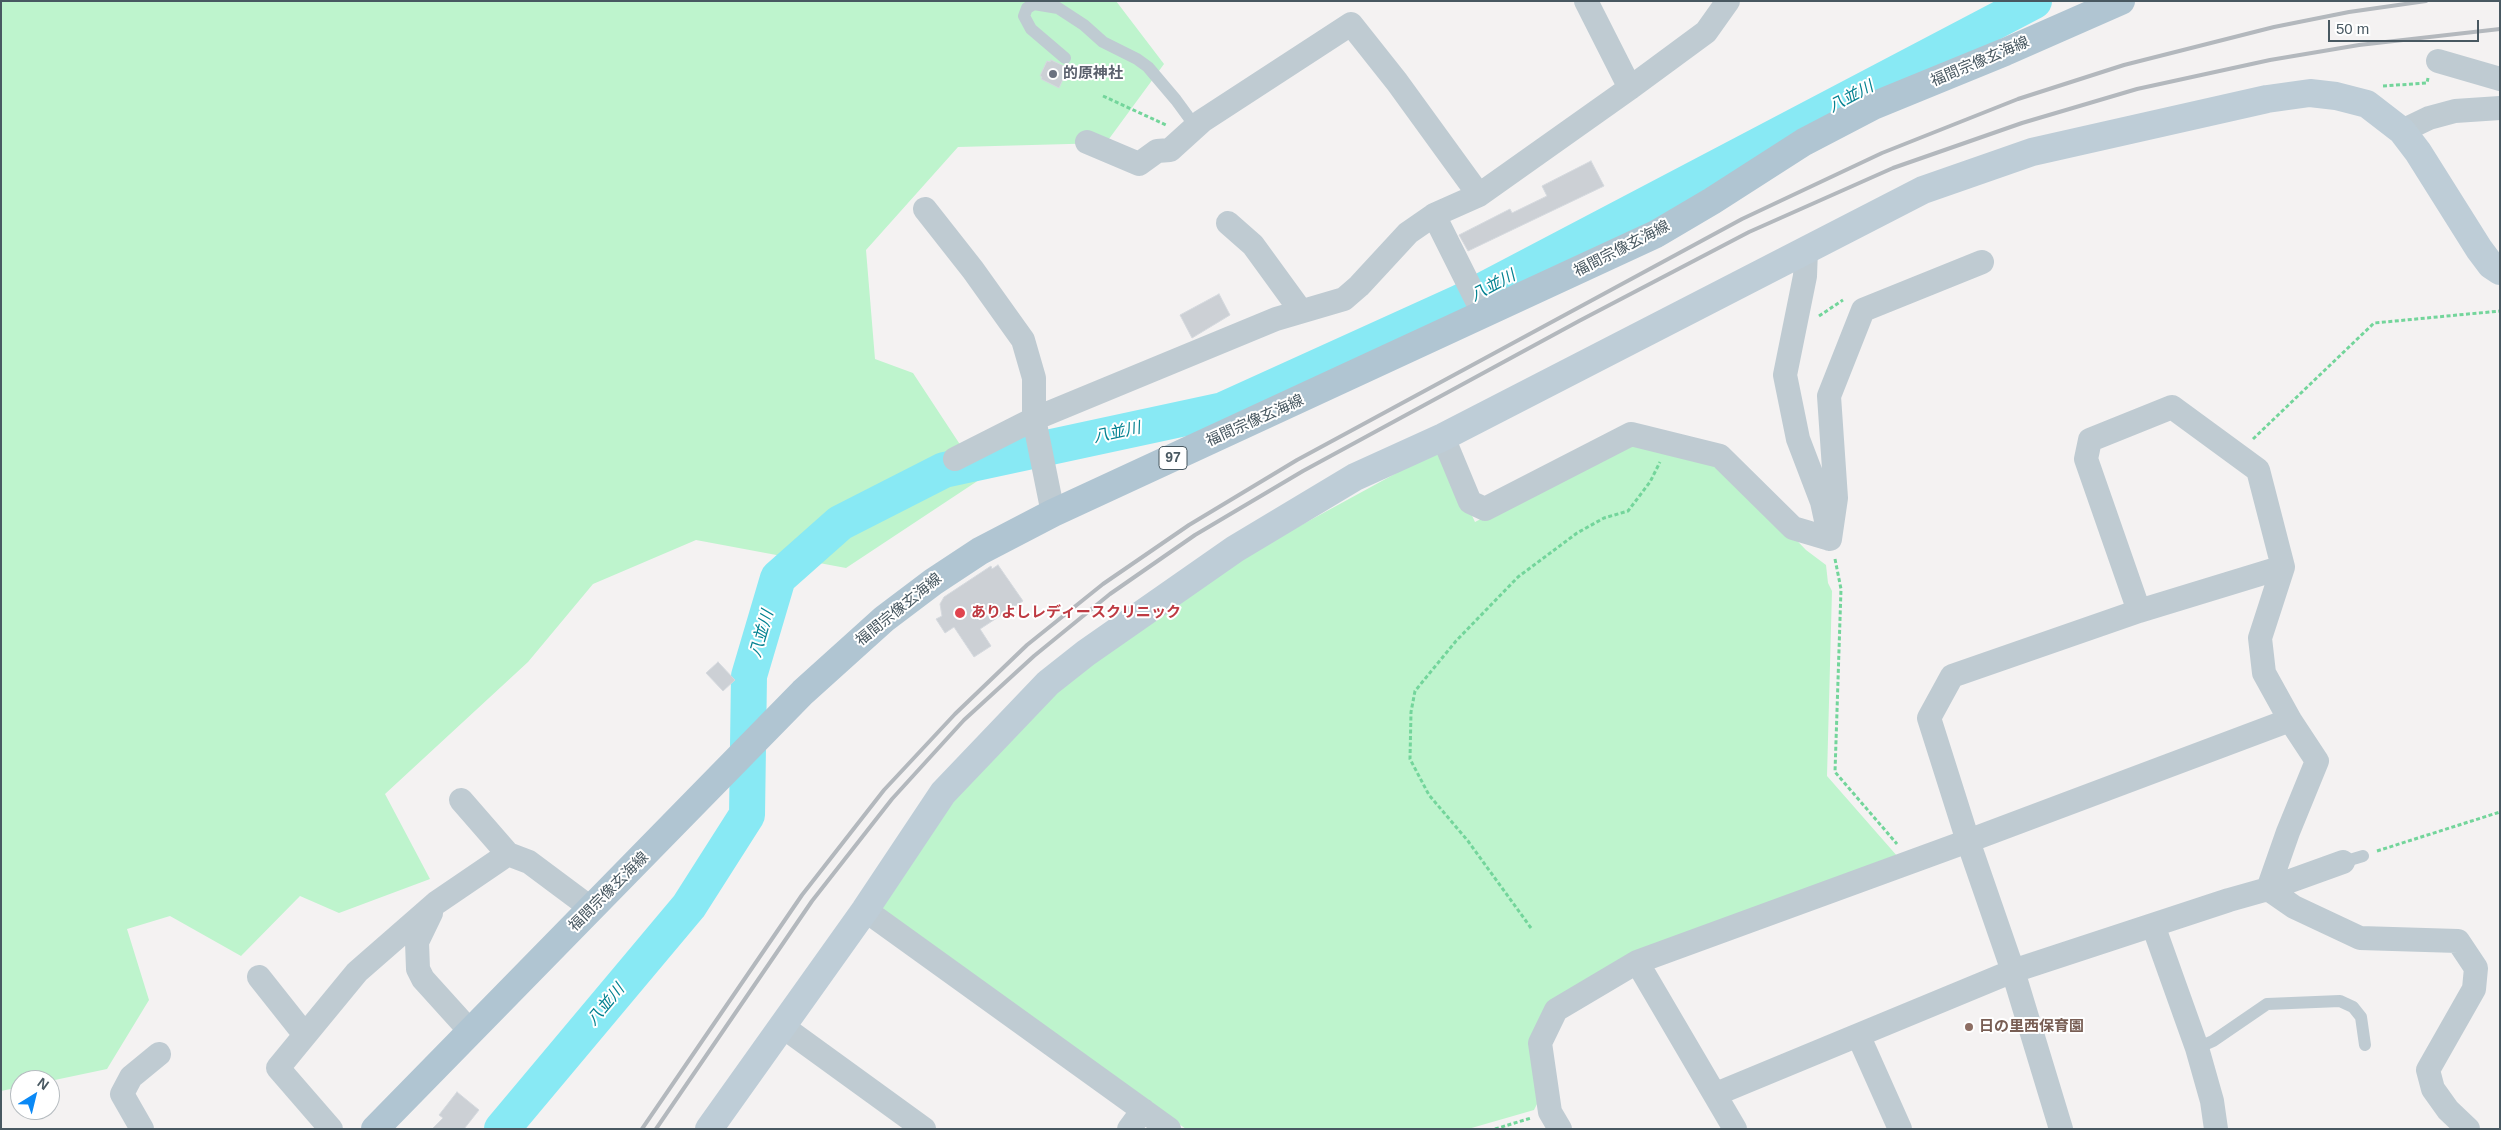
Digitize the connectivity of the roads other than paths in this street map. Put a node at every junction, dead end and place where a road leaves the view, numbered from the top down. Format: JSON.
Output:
{"nodes":[{"id":1,"x":1586,"y":1,"type":"edge"},
{"id":2,"x":1728,"y":1,"type":"edge"},
{"id":3,"x":2120,"y":1,"type":"edge"},
{"id":4,"x":1065,"y":58,"type":"dead end"},
{"id":5,"x":2438,"y":61,"type":"dead end"},
{"id":6,"x":2500,"y":79,"type":"edge"},
{"id":7,"x":1630,"y":88,"type":"junction"},
{"id":8,"x":2500,"y":108,"type":"edge"},
{"id":9,"x":1192,"y":131,"type":"junction"},
{"id":10,"x":2402,"y":131,"type":"junction"},
{"id":11,"x":1087,"y":142,"type":"dead end"},
{"id":12,"x":1479,"y":194,"type":"junction"},
{"id":13,"x":925,"y":209,"type":"dead end"},
{"id":14,"x":1434,"y":215,"type":"junction"},
{"id":15,"x":1228,"y":223,"type":"dead end"},
{"id":16,"x":1806,"y":250,"type":"junction"},
{"id":17,"x":1982,"y":262,"type":"dead end"},
{"id":18,"x":2500,"y":271,"type":"edge"},
{"id":19,"x":1481,"y":308,"type":"junction"},
{"id":20,"x":1301,"y":311,"type":"junction"},
{"id":21,"x":1034,"y":419,"type":"junction"},
{"id":22,"x":1443,"y":437,"type":"junction"},
{"id":23,"x":956,"y":459,"type":"dead end"},
{"id":24,"x":1053,"y":513,"type":"junction"},
{"id":25,"x":1830,"y":539,"type":"junction"},
{"id":26,"x":2283,"y":567,"type":"junction"},
{"id":27,"x":2139,"y":611,"type":"junction"},
{"id":28,"x":2290,"y":720,"type":"junction"},
{"id":29,"x":462,"y":800,"type":"dead end"},
{"id":30,"x":1968,"y":841,"type":"junction"},
{"id":31,"x":508,"y":854,"type":"junction"},
{"id":32,"x":2353,"y":859,"type":"road end"},
{"id":33,"x":2268,"y":889,"type":"junction"},
{"id":34,"x":436,"y":903,"type":"junction"},
{"id":35,"x":592,"y":909,"type":"junction"},
{"id":36,"x":865,"y":910,"type":"junction"},
{"id":37,"x":2153,"y":925,"type":"junction"},
{"id":38,"x":1637,"y":962,"type":"junction"},
{"id":39,"x":2013,"y":971,"type":"junction"},
{"id":40,"x":259,"y":977,"type":"dead end"},
{"id":41,"x":782,"y":1026,"type":"junction"},
{"id":42,"x":470,"y":1031,"type":"junction"},
{"id":43,"x":306,"y":1035,"type":"junction"},
{"id":44,"x":1859,"y":1037,"type":"junction"},
{"id":45,"x":2366,"y":1045,"type":"dead end"},
{"id":46,"x":2197,"y":1048,"type":"junction"},
{"id":47,"x":159,"y":1054,"type":"dead end"},
{"id":48,"x":1716,"y":1094,"type":"junction"},
{"id":49,"x":1136,"y":1119,"type":"edge"},
{"id":50,"x":1555,"y":1120,"type":"edge"},
{"id":51,"x":142,"y":1129,"type":"edge"},
{"id":52,"x":331,"y":1129,"type":"edge"},
{"id":53,"x":375,"y":1129,"type":"edge"},
{"id":54,"x":710,"y":1129,"type":"edge"},
{"id":55,"x":924,"y":1129,"type":"edge"},
{"id":56,"x":1169,"y":1129,"type":"edge"},
{"id":57,"x":1735,"y":1129,"type":"edge"},
{"id":58,"x":1900,"y":1129,"type":"edge"},
{"id":59,"x":2061,"y":1129,"type":"edge"},
{"id":60,"x":2216,"y":1129,"type":"edge"},
{"id":61,"x":2468,"y":1129,"type":"edge"}],
"edges":[{"from":1,"to":7,"type":"street"},
{"from":2,"to":7,"type":"street"},
{"from":3,"to":19,"type":"main road","name":"福間宗像玄海線","number":"97"},
{"from":4,"to":9,"type":"lane"},
{"from":5,"to":6,"type":"street"},
{"from":7,"to":12,"type":"street"},
{"from":8,"to":10,"type":"street"},
{"from":9,"to":11,"type":"street"},
{"from":9,"to":12,"type":"street"},
{"from":10,"to":16,"type":"street"},
{"from":10,"to":18,"type":"street"},
{"from":12,"to":14,"type":"street"},
{"from":13,"to":21,"type":"street"},
{"from":14,"to":19,"type":"street"},
{"from":14,"to":20,"type":"street"},
{"from":15,"to":20,"type":"street"},
{"from":16,"to":22,"type":"street"},
{"from":16,"to":25,"type":"street"},
{"from":17,"to":25,"type":"street"},
{"from":19,"to":24,"type":"main road","name":"福間宗像玄海線","number":"97"},
{"from":20,"to":21,"type":"street"},
{"from":21,"to":23,"type":"street"},
{"from":21,"to":24,"type":"street"},
{"from":22,"to":25,"type":"street"},
{"from":22,"to":36,"type":"street"},
{"from":24,"to":35,"type":"main road","name":"福間宗像玄海線","number":"97"},
{"from":26,"to":27,"type":"street"},
{"from":26,"to":27,"type":"street"},
{"from":26,"to":28,"type":"street"},
{"from":27,"to":30,"type":"street"},
{"from":28,"to":30,"type":"street"},
{"from":28,"to":33,"type":"street"},
{"from":29,"to":31,"type":"street"},
{"from":30,"to":38,"type":"street"},
{"from":30,"to":39,"type":"street"},
{"from":31,"to":34,"type":"street"},
{"from":31,"to":35,"type":"street"},
{"from":32,"to":33,"type":"street"},
{"from":33,"to":37,"type":"street"},
{"from":33,"to":61,"type":"street"},
{"from":34,"to":42,"type":"street"},
{"from":34,"to":43,"type":"street"},
{"from":35,"to":42,"type":"main road","name":"福間宗像玄海線","number":"97"},
{"from":36,"to":41,"type":"street"},
{"from":36,"to":49,"type":"street"},
{"from":37,"to":39,"type":"street"},
{"from":37,"to":46,"type":"street"},
{"from":38,"to":48,"type":"street"},
{"from":38,"to":50,"type":"street"},
{"from":39,"to":44,"type":"street"},
{"from":39,"to":59,"type":"street"},
{"from":40,"to":43,"type":"street"},
{"from":41,"to":54,"type":"street"},
{"from":41,"to":55,"type":"street"},
{"from":42,"to":53,"type":"main road","name":"福間宗像玄海線","number":"97"},
{"from":43,"to":52,"type":"street"},
{"from":44,"to":48,"type":"street"},
{"from":44,"to":58,"type":"street"},
{"from":45,"to":46,"type":"lane"},
{"from":46,"to":60,"type":"street"},
{"from":47,"to":51,"type":"street"},
{"from":48,"to":57,"type":"street"},
{"from":49,"to":56,"type":"street"}]}
